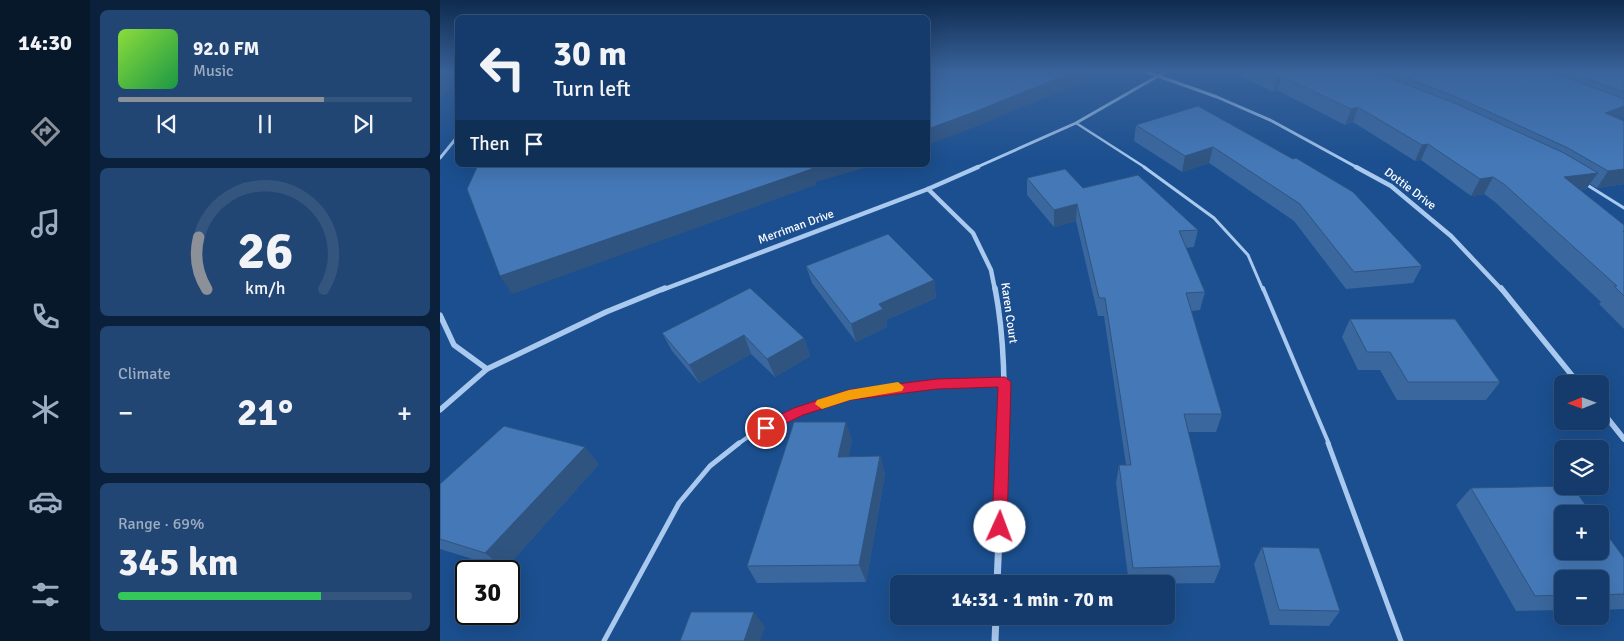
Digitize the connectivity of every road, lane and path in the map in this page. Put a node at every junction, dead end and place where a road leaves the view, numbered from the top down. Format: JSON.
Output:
{"nodes":[{"id":1,"x":1112,"y":102,"type":"edge"},
{"id":2,"x":1223,"y":102,"type":"edge"},
{"id":3,"x":1076,"y":123,"type":"junction"},
{"id":4,"x":455,"y":140,"type":"edge"},
{"id":5,"x":455,"y":144,"type":"edge"},
{"id":6,"x":451,"y":145,"type":"junction"},
{"id":7,"x":440,"y":158,"type":"edge"},
{"id":8,"x":1578,"y":180,"type":"edge"},
{"id":9,"x":928,"y":189,"type":"junction"},
{"id":10,"x":1624,"y":208,"type":"edge"},
{"id":11,"x":440,"y":315,"type":"edge"},
{"id":12,"x":487,"y":369,"type":"junction"},
{"id":13,"x":1572,"y":375,"type":"edge"},
{"id":14,"x":1005,"y":382,"type":"junction"},
{"id":15,"x":440,"y":410,"type":"edge"},
{"id":16,"x":1609,"y":420,"type":"edge"},
{"id":17,"x":1624,"y":439,"type":"edge"},
{"id":18,"x":997,"y":575,"type":"edge"},
{"id":19,"x":996,"y":625,"type":"edge"},
{"id":20,"x":604,"y":641,"type":"edge"},
{"id":21,"x":995,"y":641,"type":"edge"},
{"id":22,"x":1401,"y":641,"type":"edge"}],
"edges":[{"from":1,"to":3,"type":"street","name":"Merriman Drive"},
{"from":2,"to":13,"type":"street","name":"Dottie Drive"},
{"from":3,"to":9,"type":"street","name":"Merriman Drive"},
{"from":3,"to":22,"type":"lane"},
{"from":4,"to":6,"type":"street"},
{"from":5,"to":6,"type":"street"},
{"from":6,"to":7,"type":"street"},
{"from":8,"to":10,"type":"lane"},
{"from":9,"to":12,"type":"street","name":"Merriman Drive"},
{"from":9,"to":14,"type":"street","name":"Karen Court"},
{"from":11,"to":12,"type":"street"},
{"from":12,"to":15,"type":"street","name":"Merriman Drive"},
{"from":14,"to":18,"type":"street","name":"Karen Court"},
{"from":14,"to":20,"type":"lane"},
{"from":16,"to":17,"type":"street"},
{"from":19,"to":21,"type":"street"}]}
